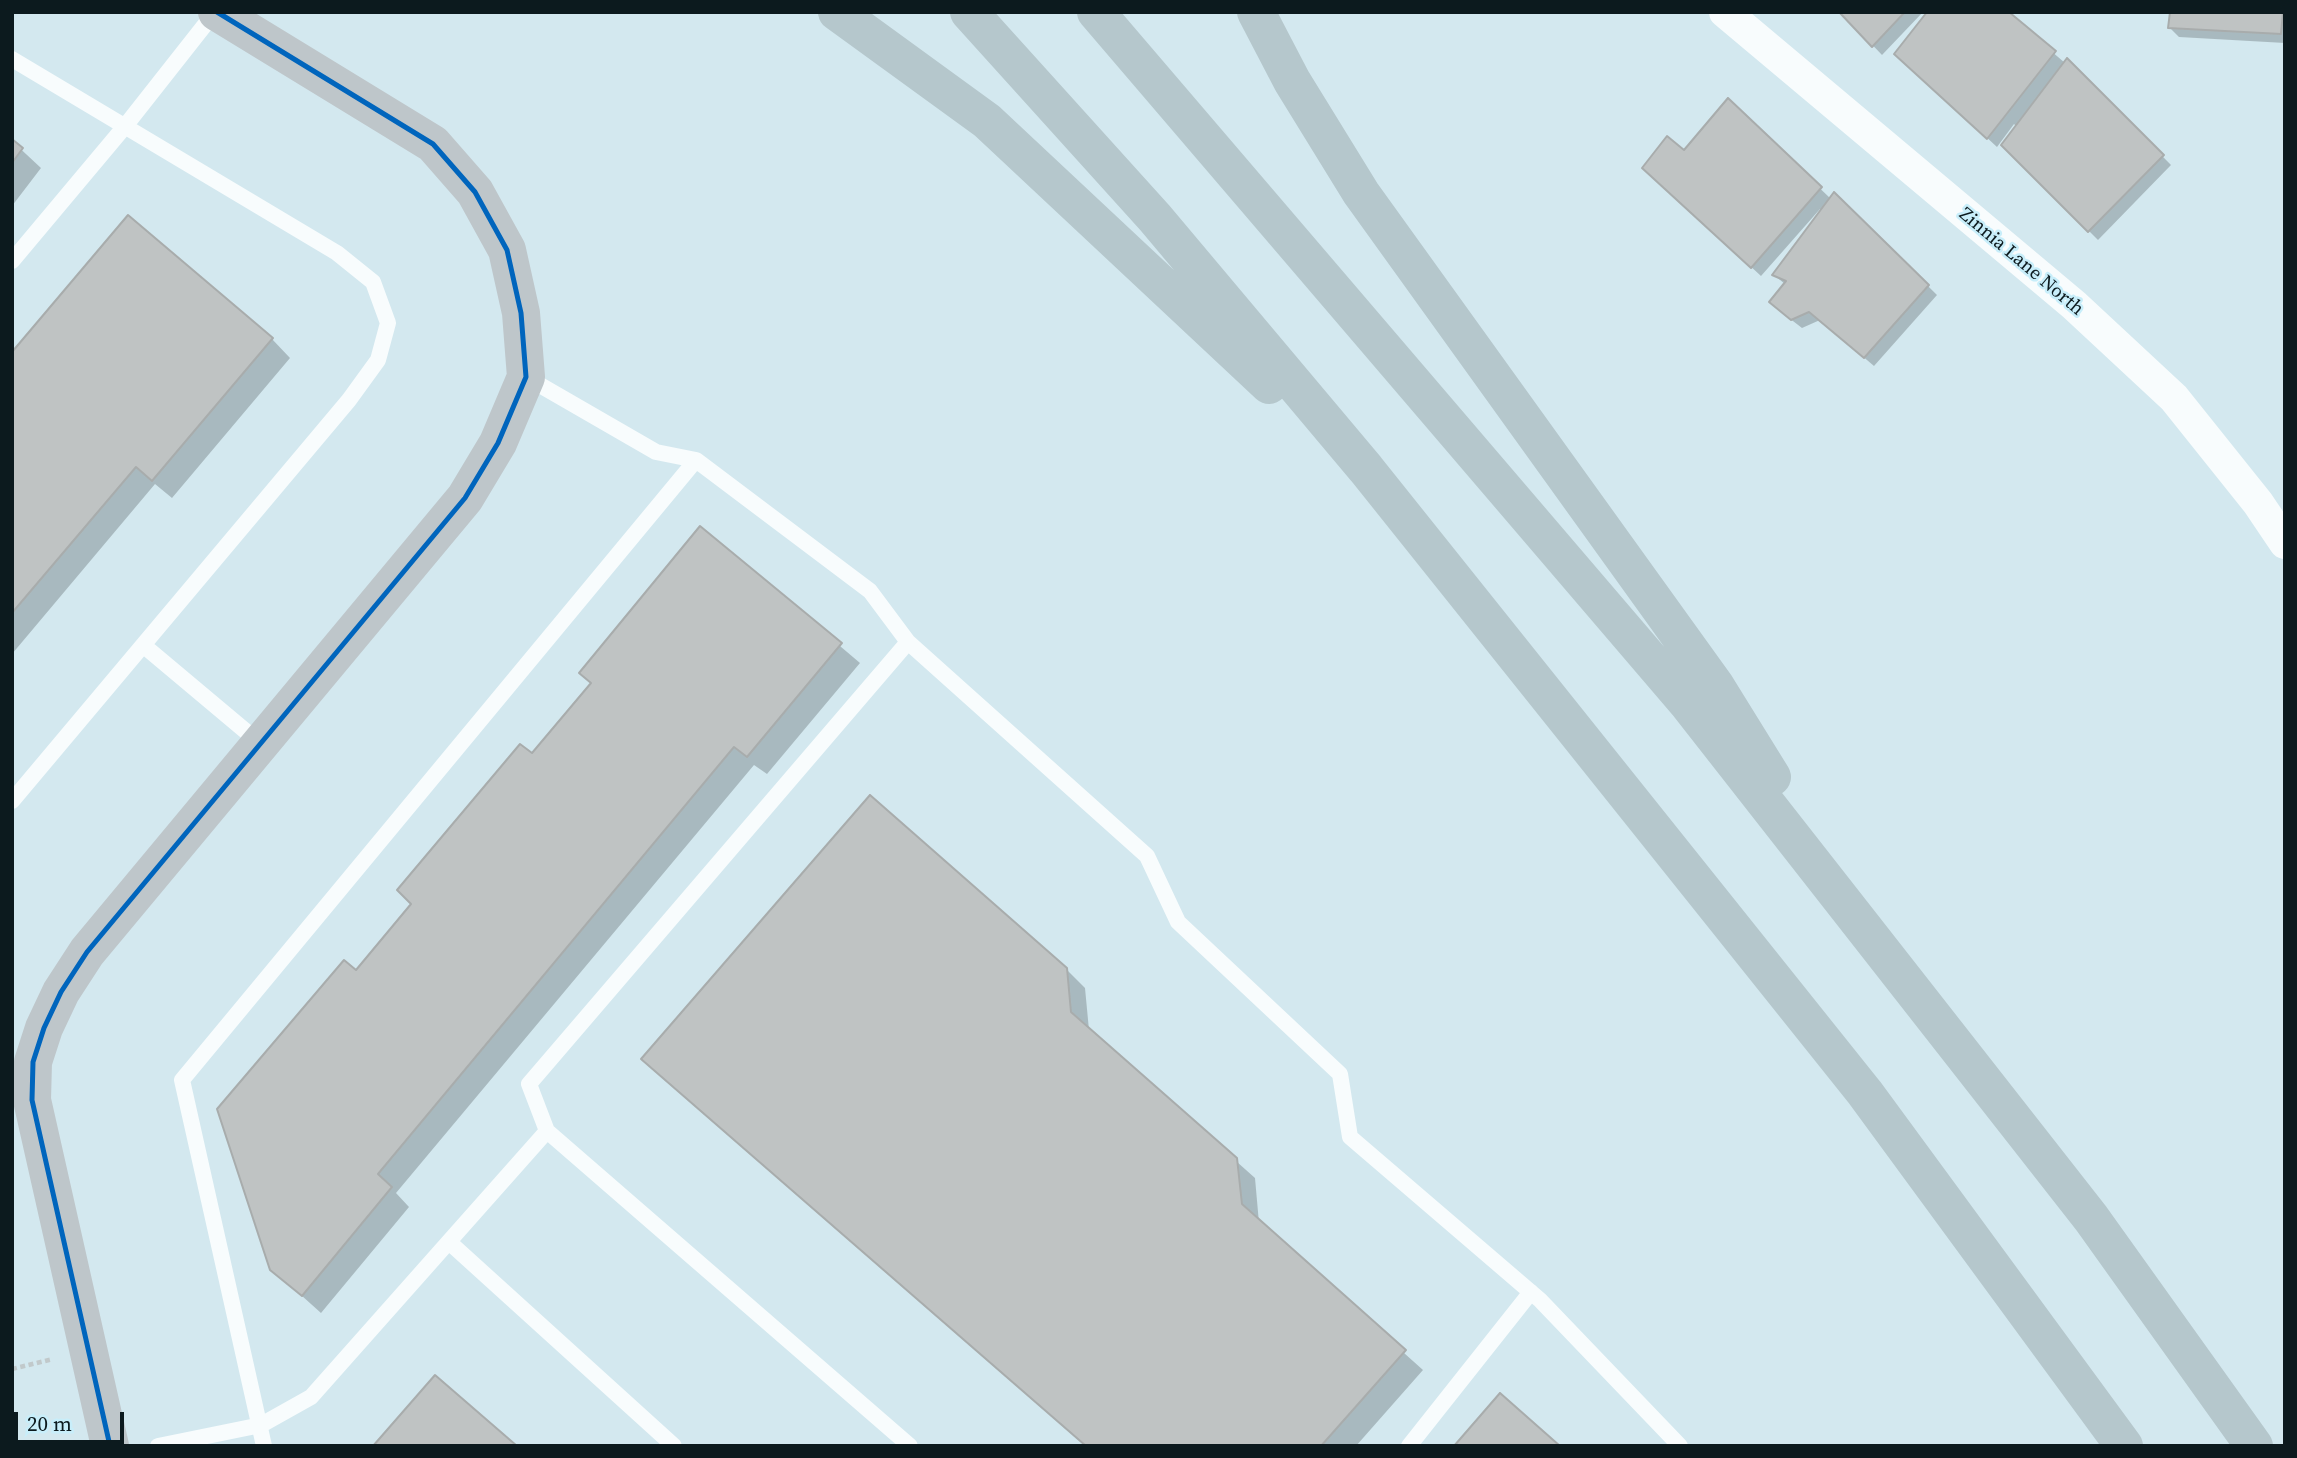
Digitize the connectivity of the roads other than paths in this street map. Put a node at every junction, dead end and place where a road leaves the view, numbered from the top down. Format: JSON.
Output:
{"nodes":[{"id":1,"x":216,"y":12,"type":"edge"},
{"id":2,"x":837,"y":12,"type":"edge"},
{"id":3,"x":969,"y":12,"type":"edge"},
{"id":4,"x":1096,"y":12,"type":"edge"},
{"id":5,"x":1256,"y":12,"type":"edge"},
{"id":6,"x":1725,"y":12,"type":"edge"},
{"id":7,"x":12,"y":59,"type":"edge"},
{"id":8,"x":127,"y":125,"type":"junction"},
{"id":9,"x":12,"y":261,"type":"edge"},
{"id":10,"x":526,"y":377,"type":"junction"},
{"id":11,"x":696,"y":460,"type":"junction"},
{"id":12,"x":1366,"y":469,"type":"junction"},
{"id":13,"x":2285,"y":543,"type":"edge"},
{"id":14,"x":908,"y":642,"type":"junction"},
{"id":15,"x":143,"y":645,"type":"junction"},
{"id":16,"x":261,"y":744,"type":"junction"},
{"id":17,"x":12,"y":800,"type":"edge"},
{"id":18,"x":1872,"y":939,"type":"junction"},
{"id":19,"x":547,"y":1132,"type":"junction"},
{"id":20,"x":449,"y":1242,"type":"junction"},
{"id":21,"x":1531,"y":1292,"type":"junction"},
{"id":22,"x":261,"y":1425,"type":"junction"},
{"id":23,"x":110,"y":1446,"type":"edge"},
{"id":24,"x":158,"y":1446,"type":"edge"},
{"id":25,"x":264,"y":1446,"type":"edge"},
{"id":26,"x":674,"y":1446,"type":"edge"},
{"id":27,"x":909,"y":1446,"type":"edge"},
{"id":28,"x":1409,"y":1446,"type":"edge"},
{"id":29,"x":1679,"y":1446,"type":"edge"},
{"id":30,"x":2124,"y":1446,"type":"edge"},
{"id":31,"x":2254,"y":1446,"type":"edge"}],
"edges":[{"from":1,"to":8,"type":"lane"},
{"from":1,"to":10,"type":"street"},
{"from":2,"to":12,"type":"highway"},
{"from":3,"to":12,"type":"highway"},
{"from":4,"to":18,"type":"highway"},
{"from":5,"to":18,"type":"highway"},
{"from":6,"to":13,"type":"street","name":"Zinnia Lane North"},
{"from":7,"to":8,"type":"lane"},
{"from":8,"to":9,"type":"lane"},
{"from":8,"to":15,"type":"lane"},
{"from":10,"to":11,"type":"lane"},
{"from":10,"to":16,"type":"street"},
{"from":11,"to":14,"type":"lane"},
{"from":11,"to":22,"type":"lane"},
{"from":12,"to":30,"type":"highway"},
{"from":14,"to":19,"type":"lane"},
{"from":14,"to":21,"type":"lane"},
{"from":15,"to":16,"type":"lane"},
{"from":15,"to":17,"type":"lane"},
{"from":16,"to":23,"type":"street"},
{"from":18,"to":31,"type":"highway"},
{"from":19,"to":20,"type":"lane"},
{"from":19,"to":27,"type":"lane"},
{"from":20,"to":22,"type":"lane"},
{"from":20,"to":26,"type":"lane"},
{"from":21,"to":28,"type":"lane"},
{"from":21,"to":29,"type":"lane"},
{"from":22,"to":24,"type":"lane"},
{"from":22,"to":25,"type":"lane"}]}
